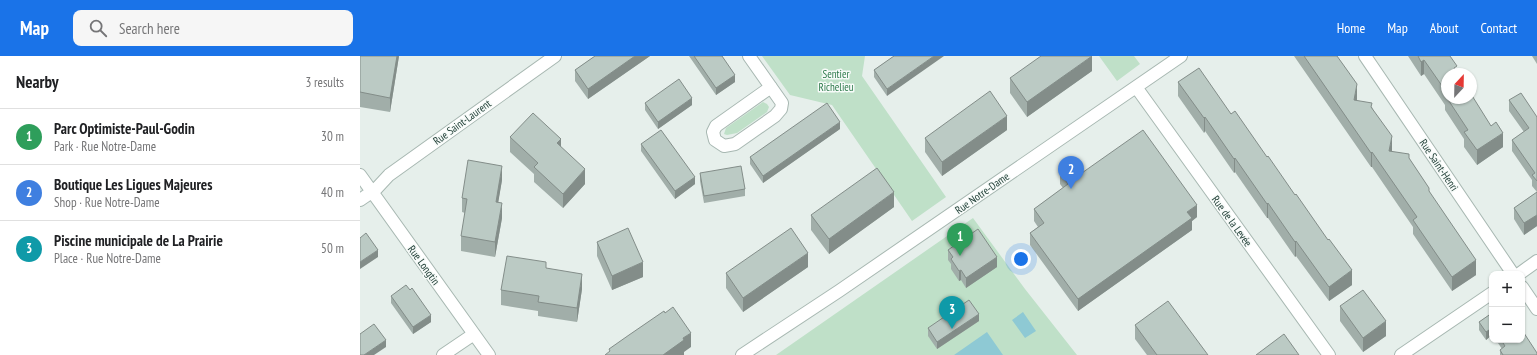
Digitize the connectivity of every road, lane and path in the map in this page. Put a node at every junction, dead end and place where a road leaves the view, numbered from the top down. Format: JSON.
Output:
{"nodes":[{"id":1,"x":554,"y":56,"type":"edge"},
{"id":2,"x":749,"y":56,"type":"edge"},
{"id":3,"x":1182,"y":56,"type":"edge"},
{"id":4,"x":1365,"y":56,"type":"edge"},
{"id":5,"x":771,"y":87,"type":"junction"},
{"id":6,"x":1136,"y":87,"type":"junction"},
{"id":7,"x":360,"y":175,"type":"edge"},
{"id":8,"x":372,"y":192,"type":"junction"},
{"id":9,"x":360,"y":200,"type":"edge"},
{"id":10,"x":1537,"y":261,"type":"edge"},
{"id":11,"x":1512,"y":271,"type":"edge"},
{"id":12,"x":1523,"y":271,"type":"edge"},
{"id":13,"x":1525,"y":291,"type":"edge"},
{"id":14,"x":1489,"y":295,"type":"edge"},
{"id":15,"x":1537,"y":309,"type":"edge"},
{"id":16,"x":474,"y":334,"type":"junction"},
{"id":17,"x":443,"y":355,"type":"edge"},
{"id":18,"x":489,"y":355,"type":"edge"},
{"id":19,"x":742,"y":355,"type":"edge"},
{"id":20,"x":1329,"y":355,"type":"edge"},
{"id":21,"x":1401,"y":355,"type":"edge"}],
"edges":[{"from":1,"to":8,"type":"street","name":"Rue Saint-Laurent"},
{"from":2,"to":5,"type":"street"},
{"from":3,"to":6,"type":"street","name":"Rue Notre-Dame"},
{"from":4,"to":11,"type":"street","name":"Rue Saint-Henri"},
{"from":5,"to":5,"type":"street"},
{"from":6,"to":19,"type":"street","name":"Rue Notre-Dame"},
{"from":6,"to":20,"type":"street","name":"Rue de la Levée"},
{"from":7,"to":8,"type":"street","name":"Rue Longtin"},
{"from":8,"to":9,"type":"street","name":"Rue Saint-Laurent"},
{"from":8,"to":16,"type":"street","name":"Rue Longtin"},
{"from":10,"to":12,"type":"street"},
{"from":13,"to":15,"type":"street"},
{"from":14,"to":21,"type":"street"},
{"from":16,"to":17,"type":"street"},
{"from":16,"to":18,"type":"street","name":"Rue Longtin"}]}
